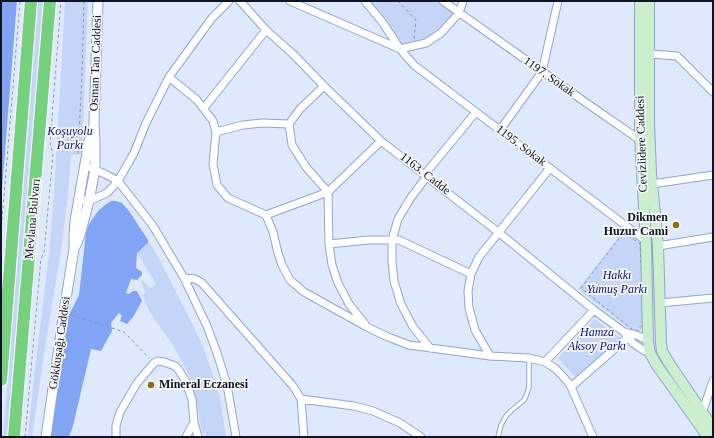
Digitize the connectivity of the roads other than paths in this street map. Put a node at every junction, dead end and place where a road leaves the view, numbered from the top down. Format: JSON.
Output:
{"nodes":[{"id":1,"x":31,"y":1,"type":"edge"},
{"id":2,"x":50,"y":1,"type":"edge"},
{"id":3,"x":98,"y":1,"type":"edge"},
{"id":4,"x":228,"y":1,"type":"edge"},
{"id":5,"x":240,"y":1,"type":"edge"},
{"id":6,"x":290,"y":1,"type":"edge"},
{"id":7,"x":365,"y":1,"type":"edge"},
{"id":8,"x":443,"y":1,"type":"edge"},
{"id":9,"x":463,"y":1,"type":"edge"},
{"id":10,"x":558,"y":1,"type":"edge"},
{"id":11,"x":640,"y":1,"type":"edge"},
{"id":12,"x":649,"y":1,"type":"edge"},
{"id":13,"x":459,"y":13,"type":"junction"},
{"id":14,"x":266,"y":30,"type":"junction"},
{"id":15,"x":400,"y":49,"type":"junction"},
{"id":16,"x":650,"y":54,"type":"junction"},
{"id":17,"x":542,"y":72,"type":"junction"},
{"id":18,"x":170,"y":77,"type":"junction"},
{"id":19,"x":324,"y":86,"type":"junction"},
{"id":20,"x":713,"y":92,"type":"edge"},
{"id":21,"x":204,"y":108,"type":"junction"},
{"id":22,"x":476,"y":112,"type":"junction"},
{"id":23,"x":94,"y":124,"type":"junction"},
{"id":24,"x":289,"y":124,"type":"junction"},
{"id":25,"x":500,"y":130,"type":"junction"},
{"id":26,"x":216,"y":132,"type":"junction"},
{"id":27,"x":381,"y":140,"type":"junction"},
{"id":28,"x":640,"y":140,"type":"junction"},
{"id":29,"x":650,"y":146,"type":"junction"},
{"id":30,"x":85,"y":167,"type":"junction"},
{"id":31,"x":550,"y":168,"type":"junction"},
{"id":32,"x":95,"y":169,"type":"junction"},
{"id":33,"x":426,"y":175,"type":"junction"},
{"id":34,"x":713,"y":175,"type":"edge"},
{"id":35,"x":118,"y":181,"type":"junction"},
{"id":36,"x":652,"y":184,"type":"junction"},
{"id":37,"x":328,"y":192,"type":"junction"},
{"id":38,"x":78,"y":199,"type":"junction"},
{"id":39,"x":89,"y":201,"type":"junction"},
{"id":40,"x":266,"y":215,"type":"junction"},
{"id":41,"x":498,"y":232,"type":"junction"},
{"id":42,"x":713,"y":237,"type":"edge"},
{"id":43,"x":392,"y":240,"type":"junction"},
{"id":44,"x":646,"y":241,"type":"junction"},
{"id":45,"x":329,"y":244,"type":"junction"},
{"id":46,"x":658,"y":246,"type":"junction"},
{"id":47,"x":74,"y":249,"type":"junction"},
{"id":48,"x":471,"y":274,"type":"junction"},
{"id":49,"x":184,"y":278,"type":"junction"},
{"id":50,"x":713,"y":298,"type":"edge"},
{"id":51,"x":660,"y":302,"type":"junction"},
{"id":52,"x":594,"y":310,"type":"junction"},
{"id":53,"x":367,"y":327,"type":"junction"},
{"id":54,"x":626,"y":334,"type":"junction"},
{"id":55,"x":648,"y":340,"type":"junction"},
{"id":56,"x":661,"y":343,"type":"junction"},
{"id":57,"x":430,"y":348,"type":"junction"},
{"id":58,"x":650,"y":353,"type":"junction"},
{"id":59,"x":490,"y":356,"type":"junction"},
{"id":60,"x":664,"y":356,"type":"junction"},
{"id":61,"x":529,"y":358,"type":"junction"},
{"id":62,"x":545,"y":362,"type":"junction"},
{"id":63,"x":1,"y":380,"type":"edge"},
{"id":64,"x":713,"y":381,"type":"edge"},
{"id":65,"x":571,"y":387,"type":"junction"},
{"id":66,"x":301,"y":399,"type":"junction"},
{"id":67,"x":702,"y":413,"type":"junction"},
{"id":68,"x":194,"y":422,"type":"junction"},
{"id":69,"x":713,"y":428,"type":"edge"},
{"id":70,"x":14,"y":437,"type":"edge"},
{"id":71,"x":46,"y":437,"type":"edge"},
{"id":72,"x":116,"y":437,"type":"edge"},
{"id":73,"x":186,"y":437,"type":"edge"},
{"id":74,"x":198,"y":437,"type":"edge"},
{"id":75,"x":236,"y":437,"type":"edge"},
{"id":76,"x":304,"y":437,"type":"edge"},
{"id":77,"x":420,"y":437,"type":"edge"},
{"id":78,"x":498,"y":437,"type":"edge"},
{"id":79,"x":593,"y":437,"type":"edge"},
{"id":80,"x":708,"y":437,"type":"edge"}],
"edges":[{"from":1,"to":63,"type":"highway","name":"Mevlana Bulvarı"},
{"from":2,"to":70,"type":"highway","name":"Mevlana Bulvarı"},
{"from":3,"to":23,"type":"street","name":"Osman Tan Caddesi"},
{"from":4,"to":18,"type":"street"},
{"from":5,"to":14,"type":"street","name":"1163. Cadde"},
{"from":6,"to":15,"type":"street"},
{"from":7,"to":15,"type":"street","name":"1195. Sokak"},
{"from":8,"to":13,"type":"street","name":"1197. Sokak"},
{"from":9,"to":13,"type":"street"},
{"from":10,"to":17,"type":"street"},
{"from":11,"to":28,"type":"main road","name":"Cevizlidere Caddesi"},
{"from":12,"to":16,"type":"main road","name":"Cevizlidere Caddesi"},
{"from":13,"to":15,"type":"street"},
{"from":13,"to":17,"type":"street","name":"1197. Sokak"},
{"from":14,"to":19,"type":"street","name":"1163. Cadde"},
{"from":14,"to":21,"type":"street"},
{"from":15,"to":22,"type":"street","name":"1195. Sokak"},
{"from":16,"to":20,"type":"street"},
{"from":16,"to":29,"type":"main road","name":"Cevizlidere Caddesi"},
{"from":17,"to":25,"type":"street"},
{"from":17,"to":28,"type":"street","name":"1197. Sokak"},
{"from":18,"to":21,"type":"street"},
{"from":18,"to":35,"type":"street"},
{"from":19,"to":24,"type":"street"},
{"from":19,"to":27,"type":"street","name":"1163. Cadde"},
{"from":21,"to":26,"type":"street"},
{"from":22,"to":25,"type":"street","name":"1195. Sokak"},
{"from":22,"to":33,"type":"street"},
{"from":23,"to":30,"type":"street","name":"Osman Tan Caddesi"},
{"from":23,"to":32,"type":"street","name":"Osman Tan Caddesi"},
{"from":24,"to":26,"type":"street"},
{"from":24,"to":37,"type":"street"},
{"from":25,"to":31,"type":"street","name":"1195. Sokak"},
{"from":26,"to":40,"type":"street"},
{"from":27,"to":33,"type":"street","name":"1163. Cadde"},
{"from":27,"to":37,"type":"street"},
{"from":28,"to":29,"type":"main road"},
{"from":28,"to":44,"type":"main road","name":"Cevizlidere Caddesi"},
{"from":29,"to":36,"type":"main road","name":"Cevizlidere Caddesi"},
{"from":30,"to":32,"type":"street"},
{"from":30,"to":38,"type":"street","name":"Osman Tan Caddesi"},
{"from":31,"to":41,"type":"street"},
{"from":31,"to":44,"type":"street","name":"1195. Sokak"},
{"from":32,"to":35,"type":"street"},
{"from":32,"to":39,"type":"street","name":"Osman Tan Caddesi"},
{"from":33,"to":41,"type":"street","name":"1163. Cadde"},
{"from":33,"to":43,"type":"street"},
{"from":34,"to":36,"type":"street"},
{"from":35,"to":39,"type":"street"},
{"from":35,"to":49,"type":"street"},
{"from":36,"to":46,"type":"main road","name":"Cevizlidere Caddesi"},
{"from":37,"to":40,"type":"street"},
{"from":37,"to":45,"type":"street"},
{"from":38,"to":39,"type":"street"},
{"from":38,"to":47,"type":"street","name":"Osman Tan Caddesi"},
{"from":39,"to":47,"type":"street","name":"Osman Tan Caddesi"},
{"from":40,"to":53,"type":"street"},
{"from":41,"to":48,"type":"street"},
{"from":41,"to":52,"type":"street","name":"1163. Cadde"},
{"from":42,"to":46,"type":"street"},
{"from":43,"to":45,"type":"street"},
{"from":43,"to":48,"type":"street"},
{"from":43,"to":57,"type":"street"},
{"from":44,"to":55,"type":"main road","name":"Cevizlidere Caddesi"},
{"from":45,"to":53,"type":"street"},
{"from":46,"to":51,"type":"main road","name":"Cevizlidere Caddesi"},
{"from":47,"to":71,"type":"street","name":"Gökkuşağı Caddesi"},
{"from":48,"to":59,"type":"street"},
{"from":49,"to":66,"type":"street"},
{"from":49,"to":75,"type":"street"},
{"from":50,"to":51,"type":"street"},
{"from":51,"to":56,"type":"main road","name":"Cevizlidere Caddesi"},
{"from":52,"to":54,"type":"street","name":"1163. Cadde"},
{"from":52,"to":62,"type":"street"},
{"from":53,"to":57,"type":"street"},
{"from":54,"to":55,"type":"street","name":"1163. Cadde"},
{"from":54,"to":58,"type":"street","name":"1163. Cadde"},
{"from":54,"to":65,"type":"street"},
{"from":55,"to":56,"type":"main road"},
{"from":55,"to":58,"type":"main road","name":"Cevizlidere Caddesi"},
{"from":56,"to":60,"type":"main road","name":"Cevizlidere Caddesi"},
{"from":57,"to":59,"type":"street"},
{"from":58,"to":60,"type":"main road"},
{"from":58,"to":80,"type":"main road","name":"Cevizlidere Caddesi"},
{"from":59,"to":61,"type":"street"},
{"from":60,"to":67,"type":"main road","name":"Cevizlidere Caddesi"},
{"from":61,"to":62,"type":"street"},
{"from":61,"to":78,"type":"lane"},
{"from":62,"to":65,"type":"street"},
{"from":64,"to":67,"type":"street"},
{"from":65,"to":79,"type":"street"},
{"from":66,"to":76,"type":"street"},
{"from":66,"to":77,"type":"street"},
{"from":67,"to":69,"type":"main road","name":"Cevizlidere Caddesi"},
{"from":68,"to":72,"type":"street"},
{"from":68,"to":73,"type":"street"},
{"from":68,"to":74,"type":"street"}]}
